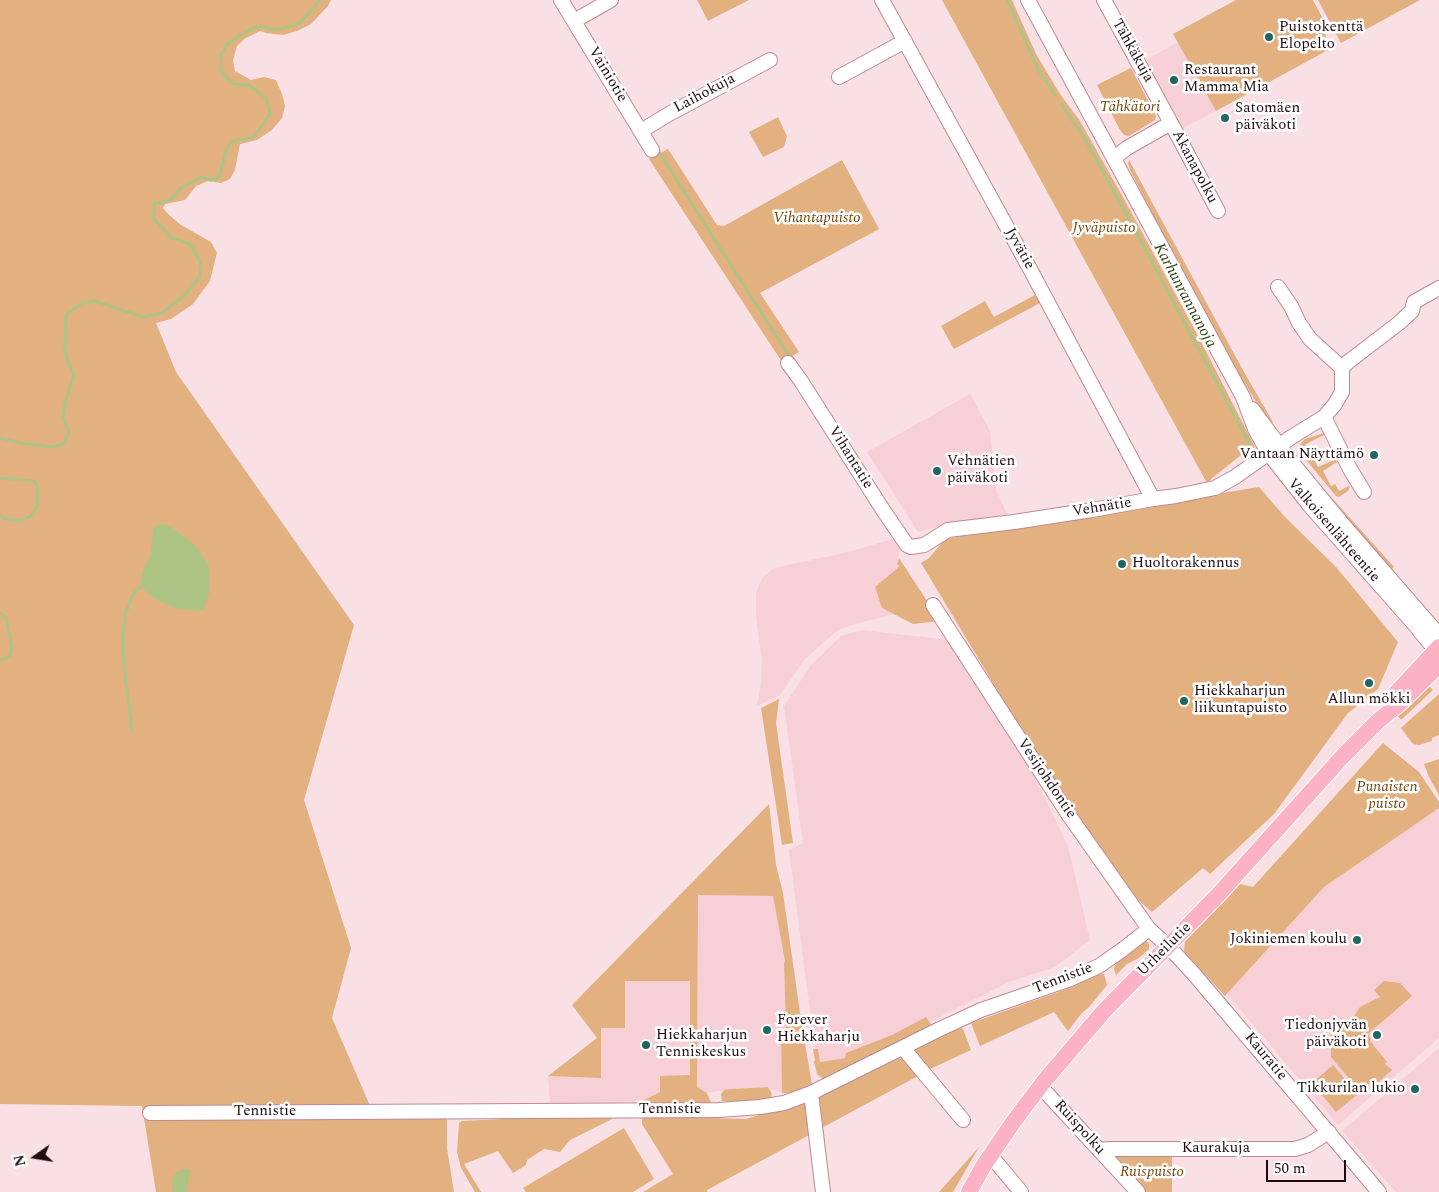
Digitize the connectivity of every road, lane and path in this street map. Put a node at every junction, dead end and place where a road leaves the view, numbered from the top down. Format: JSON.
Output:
{"nodes":[{"id":1,"x":561,"y":0,"type":"edge"},
{"id":2,"x":611,"y":0,"type":"edge"},
{"id":3,"x":882,"y":0,"type":"edge"},
{"id":4,"x":1028,"y":0,"type":"edge"},
{"id":5,"x":1104,"y":0,"type":"edge"},
{"id":6,"x":574,"y":21,"type":"junction"},
{"id":7,"x":905,"y":42,"type":"junction"},
{"id":8,"x":770,"y":60,"type":"dead end"},
{"id":9,"x":839,"y":77,"type":"dead end"},
{"id":10,"x":1171,"y":123,"type":"junction"},
{"id":11,"x":641,"y":131,"type":"junction"},
{"id":12,"x":652,"y":150,"type":"dead end"},
{"id":13,"x":1114,"y":158,"type":"junction"},
{"id":14,"x":1218,"y":211,"type":"dead end"},
{"id":15,"x":1278,"y":287,"type":"dead end"},
{"id":16,"x":1439,"y":288,"type":"edge"},
{"id":17,"x":788,"y":363,"type":"dead end"},
{"id":18,"x":1342,"y":368,"type":"junction"},
{"id":19,"x":1324,"y":417,"type":"junction"},
{"id":20,"x":1274,"y":450,"type":"junction"},
{"id":21,"x":1364,"y":492,"type":"dead end"},
{"id":22,"x":1153,"y":499,"type":"junction"},
{"id":23,"x":916,"y":547,"type":"joint"},
{"id":24,"x":932,"y":606,"type":"dead end"},
{"id":25,"x":1439,"y":635,"type":"edge"},
{"id":26,"x":1438,"y":655,"type":"edge"},
{"id":27,"x":1149,"y":929,"type":"junction"},
{"id":28,"x":1168,"y":946,"type":"junction"},
{"id":29,"x":903,"y":1048,"type":"junction"},
{"id":30,"x":1040,"y":1086,"type":"junction"},
{"id":31,"x":810,"y":1093,"type":"junction"},
{"id":32,"x":150,"y":1113,"type":"dead end"},
{"id":33,"x":963,"y":1120,"type":"dead end"},
{"id":34,"x":1329,"y":1132,"type":"junction"},
{"id":35,"x":1099,"y":1150,"type":"junction"},
{"id":36,"x":990,"y":1157,"type":"junction"},
{"id":37,"x":823,"y":1192,"type":"edge"},
{"id":38,"x":969,"y":1192,"type":"edge"},
{"id":39,"x":1021,"y":1192,"type":"edge"},
{"id":40,"x":1138,"y":1192,"type":"edge"},
{"id":41,"x":1379,"y":1192,"type":"edge"}],
"edges":[{"from":1,"to":6,"type":"street","name":"Vainiotie"},
{"from":2,"to":6,"type":"street"},
{"from":3,"to":7,"type":"street","name":"Jyvätie"},
{"from":4,"to":13,"type":"street","name":"Valkoisenlähteentie"},
{"from":5,"to":10,"type":"street","name":"Tähkäkuja"},
{"from":6,"to":11,"type":"street","name":"Vainiotie"},
{"from":7,"to":9,"type":"street"},
{"from":7,"to":22,"type":"street","name":"Jyvätie"},
{"from":8,"to":11,"type":"street","name":"Laihokuja"},
{"from":10,"to":13,"type":"street"},
{"from":10,"to":14,"type":"street","name":"Akanapolku"},
{"from":11,"to":12,"type":"street","name":"Vainiotie"},
{"from":13,"to":20,"type":"street","name":"Valkoisenlähteentie"},
{"from":15,"to":18,"type":"street"},
{"from":16,"to":18,"type":"street"},
{"from":17,"to":23,"type":"street","name":"Vihantatie"},
{"from":18,"to":19,"type":"street"},
{"from":19,"to":20,"type":"street","name":"Vehnätie"},
{"from":19,"to":21,"type":"street"},
{"from":20,"to":22,"type":"street","name":"Vehnätie"},
{"from":20,"to":25,"type":"street","name":"Valkoisenlähteentie"},
{"from":20,"to":26,"type":"street","name":"Valkoisenlähteentie"},
{"from":22,"to":23,"type":"street","name":"Vehnätie"},
{"from":24,"to":27,"type":"street","name":"Vesijohdontie"},
{"from":26,"to":28,"type":"main road","name":"Urheilutie"},
{"from":27,"to":28,"type":"street","name":"Vesijohdontie"},
{"from":27,"to":29,"type":"street","name":"Tennistie"},
{"from":28,"to":30,"type":"main road","name":"Urheilutie"},
{"from":28,"to":34,"type":"street","name":"Kauratie"},
{"from":29,"to":31,"type":"street","name":"Tennistie"},
{"from":29,"to":33,"type":"street"},
{"from":30,"to":35,"type":"street","name":"Ruispolku"},
{"from":30,"to":36,"type":"main road","name":"Urheilutie"},
{"from":31,"to":32,"type":"street","name":"Tennistie"},
{"from":31,"to":37,"type":"street"},
{"from":34,"to":35,"type":"street","name":"Kaurakuja"},
{"from":34,"to":41,"type":"street","name":"Kauratie"},
{"from":35,"to":40,"type":"street","name":"Ruispolku"},
{"from":36,"to":38,"type":"main road","name":"Urheilutie"},
{"from":36,"to":39,"type":"street"}]}
